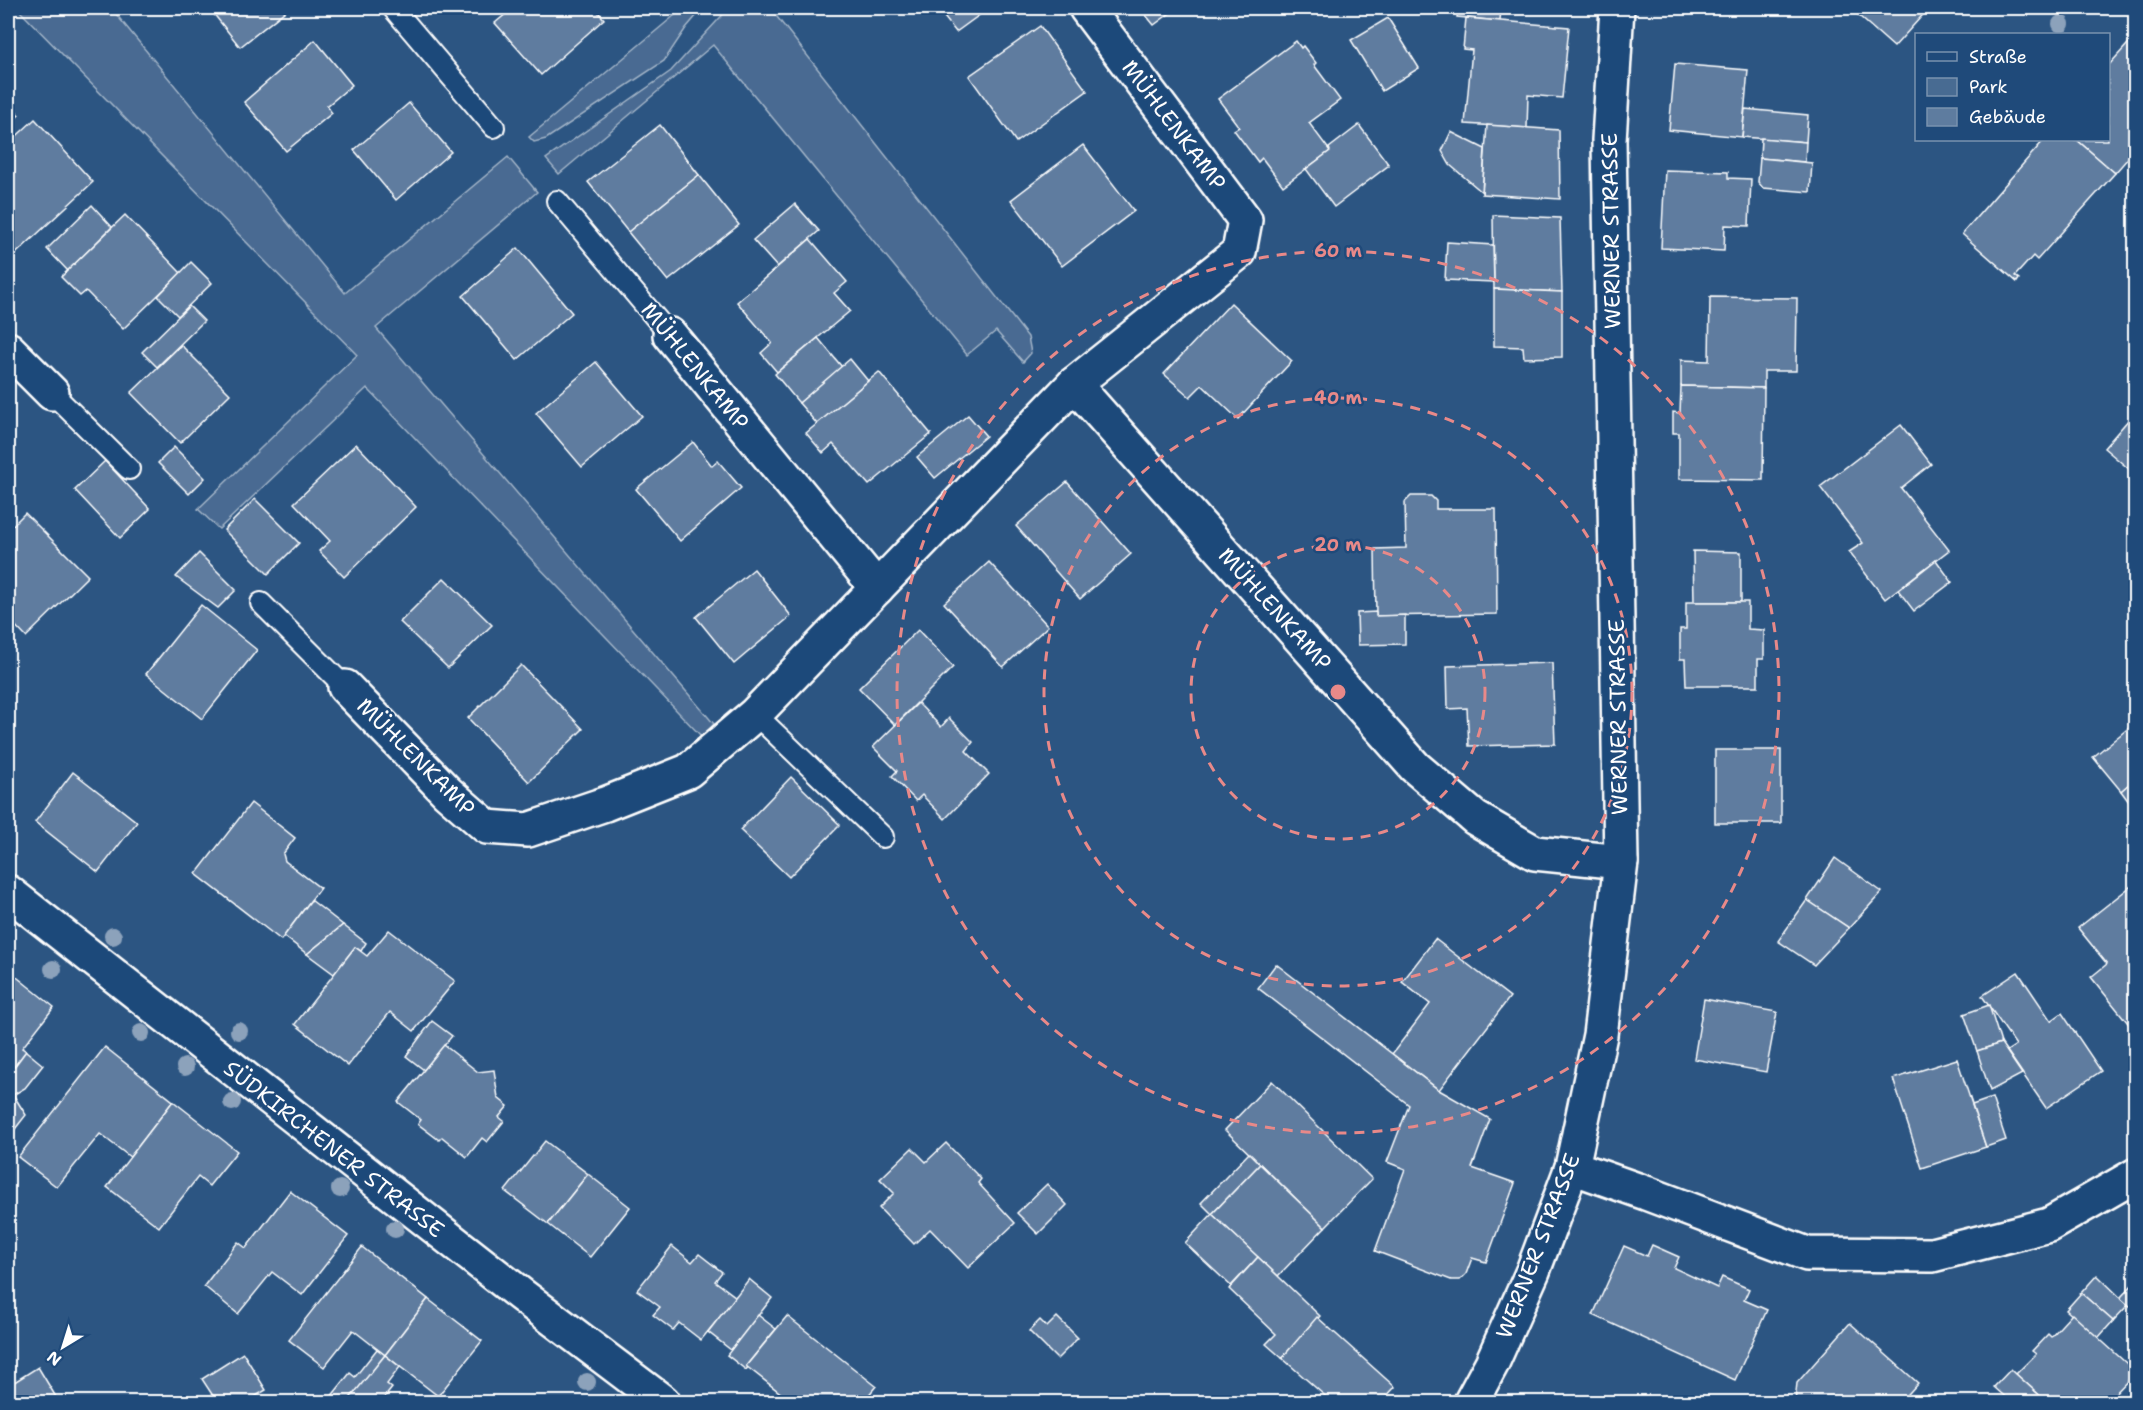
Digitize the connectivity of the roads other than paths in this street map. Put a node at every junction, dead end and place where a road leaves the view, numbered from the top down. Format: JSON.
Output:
{"nodes":[{"id":1,"x":393,"y":8,"type":"edge"},
{"id":2,"x":1086,"y":8,"type":"edge"},
{"id":3,"x":1617,"y":8,"type":"edge"},
{"id":4,"x":494,"y":127,"type":"dead end"},
{"id":5,"x":557,"y":201,"type":"dead end"},
{"id":6,"x":670,"y":335,"type":"joint"},
{"id":7,"x":8,"y":349,"type":"edge"},
{"id":8,"x":1074,"y":384,"type":"junction"},
{"id":9,"x":52,"y":393,"type":"joint"},
{"id":10,"x":129,"y":469,"type":"dead end"},
{"id":11,"x":877,"y":588,"type":"junction"},
{"id":12,"x":261,"y":603,"type":"dead end"},
{"id":13,"x":345,"y":687,"type":"joint"},
{"id":14,"x":755,"y":714,"type":"junction"},
{"id":15,"x":883,"y":837,"type":"dead end"},
{"id":16,"x":1621,"y":862,"type":"junction"},
{"id":17,"x":8,"y":892,"type":"edge"},
{"id":18,"x":1572,"y":1167,"type":"junction"},
{"id":19,"x":2136,"y":1175,"type":"edge"},
{"id":20,"x":663,"y":1402,"type":"edge"},
{"id":21,"x":1471,"y":1402,"type":"edge"}],
"edges":[{"from":1,"to":4,"type":"lane"},
{"from":2,"to":8,"type":"street","name":"MÜHLENKAMP"},
{"from":3,"to":16,"type":"street","name":"WERNER STRASSE"},
{"from":5,"to":6,"type":"lane","name":"MÜHLENKAMP"},
{"from":6,"to":11,"type":"street","name":"MÜHLENKAMP"},
{"from":7,"to":9,"type":"street"},
{"from":8,"to":11,"type":"street","name":"MÜHLENKAMP"},
{"from":8,"to":16,"type":"street","name":"MÜHLENKAMP"},
{"from":9,"to":10,"type":"lane"},
{"from":11,"to":14,"type":"street","name":"MÜHLENKAMP"},
{"from":12,"to":13,"type":"lane","name":"MÜHLENKAMP"},
{"from":13,"to":14,"type":"street","name":"MÜHLENKAMP"},
{"from":14,"to":15,"type":"lane"},
{"from":16,"to":18,"type":"street","name":"WERNER STRASSE"},
{"from":17,"to":20,"type":"street","name":"SÜDKIRCHENER STRASSE"},
{"from":18,"to":19,"type":"street"},
{"from":18,"to":21,"type":"street","name":"WERNER STRASSE"}]}
